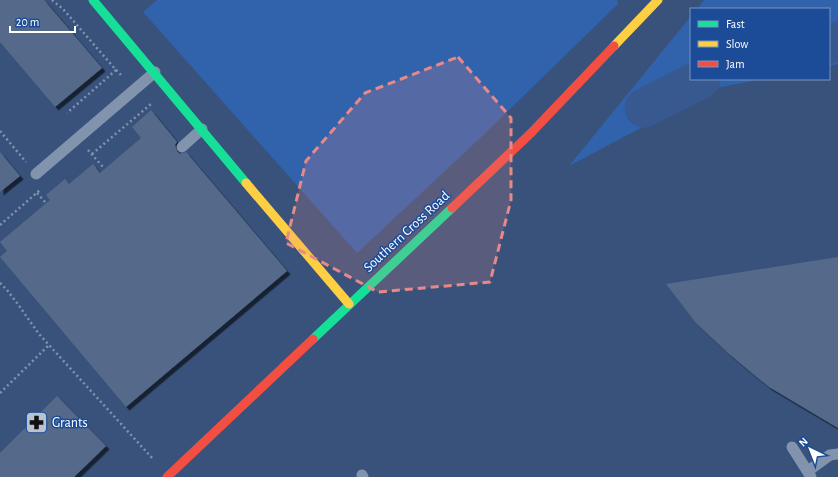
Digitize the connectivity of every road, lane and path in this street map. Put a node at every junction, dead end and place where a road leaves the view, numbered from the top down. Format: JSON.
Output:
{"nodes":[{"id":1,"x":52,"y":0,"type":"edge"},
{"id":2,"x":93,"y":0,"type":"edge"},
{"id":3,"x":658,"y":0,"type":"edge"},
{"id":4,"x":155,"y":72,"type":"junction"},
{"id":5,"x":153,"y":103,"type":"dead end"},
{"id":6,"x":67,"y":113,"type":"dead end"},
{"id":7,"x":202,"y":129,"type":"junction"},
{"id":8,"x":0,"y":132,"type":"edge"},
{"id":9,"x":182,"y":146,"type":"dead end"},
{"id":10,"x":92,"y":154,"type":"dead end"},
{"id":11,"x":36,"y":174,"type":"joint"},
{"id":12,"x":37,"y":192,"type":"dead end"},
{"id":13,"x":45,"y":202,"type":"dead end"},
{"id":14,"x":0,"y":283,"type":"edge"},
{"id":15,"x":349,"y":304,"type":"junction"},
{"id":16,"x":50,"y":345,"type":"junction"},
{"id":17,"x":0,"y":393,"type":"edge"},
{"id":18,"x":792,"y":447,"type":"dead end"},
{"id":19,"x":838,"y":454,"type":"edge"},
{"id":20,"x":809,"y":474,"type":"edge"},
{"id":21,"x":168,"y":476,"type":"edge"}],
"edges":[{"from":1,"to":6,"type":"path"},
{"from":2,"to":4,"type":"main road"},
{"from":3,"to":15,"type":"main road","name":"Southern Cross Road"},
{"from":4,"to":7,"type":"main road"},
{"from":4,"to":11,"type":"lane"},
{"from":5,"to":10,"type":"path"},
{"from":7,"to":9,"type":"lane"},
{"from":7,"to":15,"type":"main road"},
{"from":8,"to":11,"type":"path"},
{"from":12,"to":13,"type":"path"},
{"from":14,"to":16,"type":"path"},
{"from":15,"to":21,"type":"main road","name":"Southern Cross Road"},
{"from":16,"to":17,"type":"path"},
{"from":16,"to":21,"type":"path"},
{"from":18,"to":20,"type":"lane"},
{"from":19,"to":20,"type":"lane"}]}
